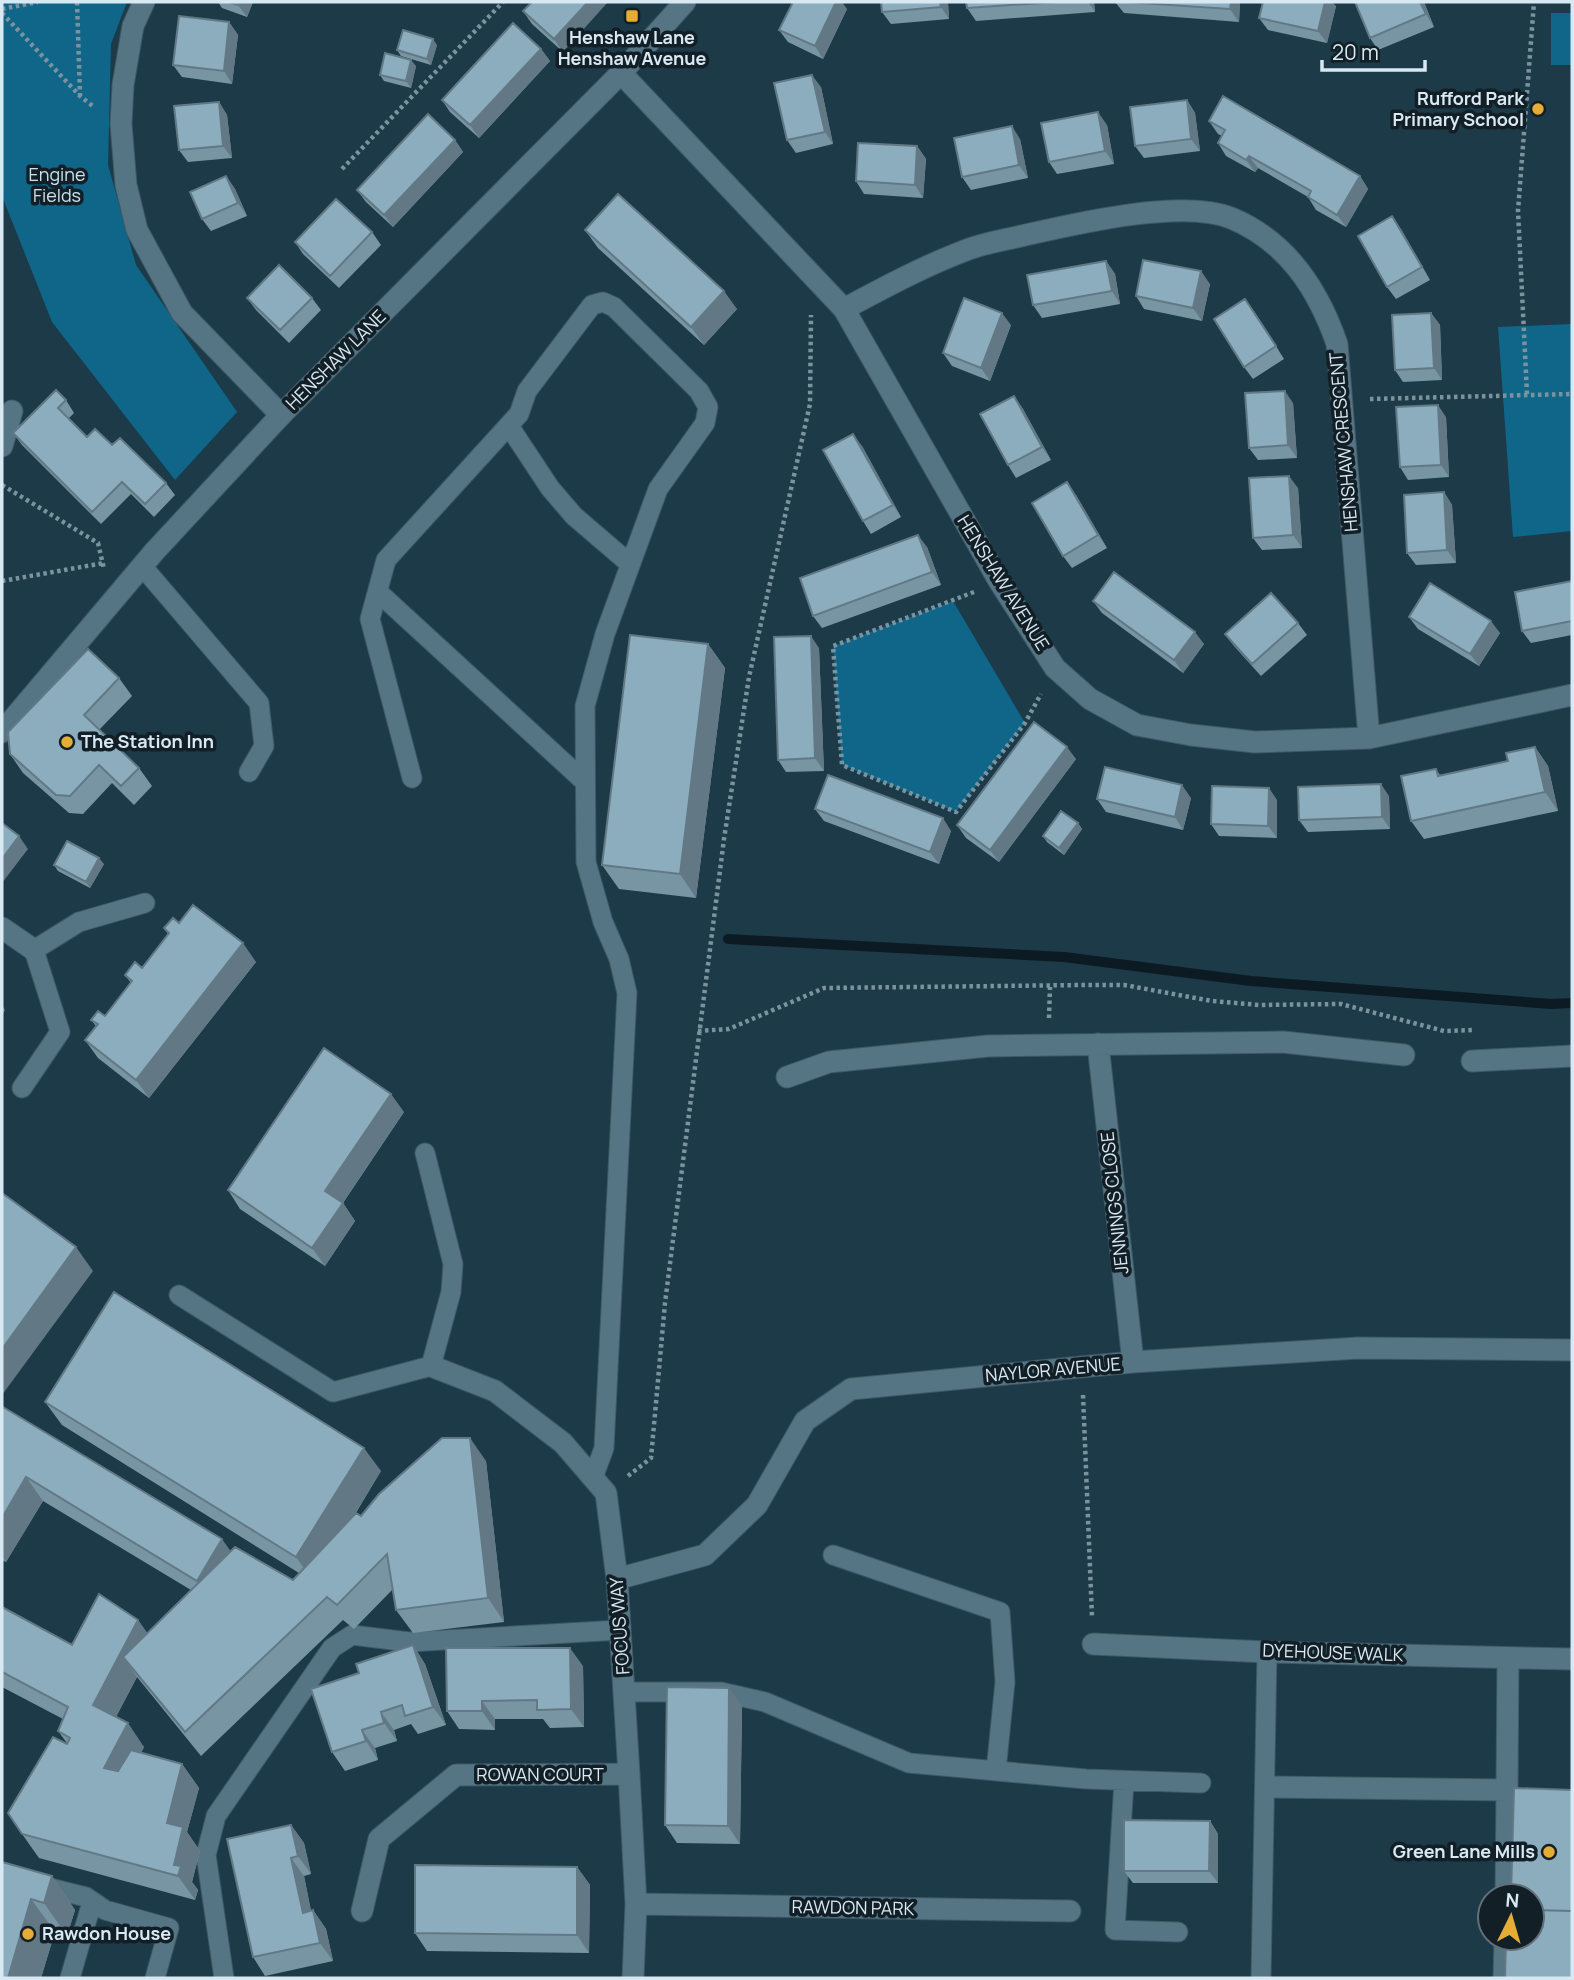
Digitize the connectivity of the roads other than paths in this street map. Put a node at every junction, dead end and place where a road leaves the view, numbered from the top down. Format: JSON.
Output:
{"nodes":[{"id":1,"x":144,"y":2,"type":"edge"},
{"id":2,"x":685,"y":2,"type":"edge"},
{"id":3,"x":621,"y":74,"type":"junction"},
{"id":4,"x":845,"y":309,"type":"junction"},
{"id":5,"x":12,"y":411,"type":"dead end"},
{"id":6,"x":281,"y":415,"type":"junction"},
{"id":7,"x":509,"y":426,"type":"junction"},
{"id":8,"x":2,"y":446,"type":"edge"},
{"id":9,"x":148,"y":559,"type":"junction"},
{"id":10,"x":630,"y":564,"type":"junction"},
{"id":11,"x":378,"y":592,"type":"junction"},
{"id":12,"x":1572,"y":695,"type":"edge"},
{"id":13,"x":4,"y":725,"type":"edge"},
{"id":14,"x":1369,"y":738,"type":"junction"},
{"id":15,"x":249,"y":772,"type":"dead end"},
{"id":16,"x":412,"y":778,"type":"dead end"},
{"id":17,"x":584,"y":781,"type":"junction"},
{"id":18,"x":145,"y":903,"type":"dead end"},
{"id":19,"x":2,"y":928,"type":"edge"},
{"id":20,"x":34,"y":950,"type":"junction"},
{"id":21,"x":1098,"y":1044,"type":"junction"},
{"id":22,"x":1404,"y":1055,"type":"dead end"},
{"id":23,"x":1572,"y":1056,"type":"edge"},
{"id":24,"x":1472,"y":1060,"type":"dead end"},
{"id":25,"x":787,"y":1077,"type":"dead end"},
{"id":26,"x":22,"y":1088,"type":"dead end"},
{"id":27,"x":425,"y":1153,"type":"dead end"},
{"id":28,"x":178,"y":1295,"type":"dead end"},
{"id":29,"x":1572,"y":1349,"type":"edge"},
{"id":30,"x":1133,"y":1362,"type":"junction"},
{"id":31,"x":431,"y":1366,"type":"junction"},
{"id":32,"x":599,"y":1486,"type":"junction"},
{"id":33,"x":833,"y":1555,"type":"dead end"},
{"id":34,"x":617,"y":1579,"type":"junction"},
{"id":35,"x":620,"y":1630,"type":"junction"},
{"id":36,"x":1093,"y":1644,"type":"road end"},
{"id":37,"x":1267,"y":1652,"type":"junction"},
{"id":38,"x":1508,"y":1658,"type":"junction"},
{"id":39,"x":1572,"y":1659,"type":"edge"},
{"id":40,"x":624,"y":1692,"type":"junction"},
{"id":41,"x":996,"y":1770,"type":"junction"},
{"id":42,"x":629,"y":1774,"type":"junction"},
{"id":43,"x":1124,"y":1781,"type":"junction"},
{"id":44,"x":1201,"y":1783,"type":"dead end"},
{"id":45,"x":1266,"y":1787,"type":"junction"},
{"id":46,"x":1507,"y":1790,"type":"junction"},
{"id":47,"x":2,"y":1876,"type":"edge"},
{"id":48,"x":1506,"y":1882,"type":"edge"},
{"id":49,"x":92,"y":1902,"type":"junction"},
{"id":50,"x":636,"y":1904,"type":"junction"},
{"id":51,"x":362,"y":1911,"type":"dead end"},
{"id":52,"x":1070,"y":1911,"type":"dead end"},
{"id":53,"x":1178,"y":1932,"type":"dead end"},
{"id":54,"x":1505,"y":1952,"type":"edge"},
{"id":55,"x":70,"y":1978,"type":"edge"},
{"id":56,"x":155,"y":1978,"type":"edge"},
{"id":57,"x":224,"y":1978,"type":"edge"},
{"id":58,"x":633,"y":1978,"type":"edge"},
{"id":59,"x":1261,"y":1978,"type":"edge"},
{"id":60,"x":1504,"y":1978,"type":"edge"}],
"edges":[{"from":1,"to":6,"type":"street"},
{"from":2,"to":3,"type":"street","name":"HENSHAW LANE"},
{"from":3,"to":4,"type":"street","name":"HENSHAW AVENUE"},
{"from":3,"to":6,"type":"street","name":"HENSHAW LANE"},
{"from":4,"to":14,"type":"street","name":"HENSHAW AVENUE"},
{"from":4,"to":14,"type":"street","name":"HENSHAW CRESCENT"},
{"from":5,"to":8,"type":"street"},
{"from":6,"to":9,"type":"street","name":"HENSHAW LANE"},
{"from":7,"to":10,"type":"lane"},
{"from":7,"to":10,"type":"lane"},
{"from":7,"to":11,"type":"lane"},
{"from":9,"to":13,"type":"street","name":"HENSHAW LANE"},
{"from":9,"to":15,"type":"lane"},
{"from":10,"to":17,"type":"lane"},
{"from":11,"to":16,"type":"lane"},
{"from":11,"to":17,"type":"lane"},
{"from":12,"to":14,"type":"street","name":"HENSHAW AVENUE"},
{"from":17,"to":32,"type":"lane"},
{"from":18,"to":20,"type":"lane"},
{"from":19,"to":20,"type":"street"},
{"from":20,"to":26,"type":"lane"},
{"from":21,"to":22,"type":"street"},
{"from":21,"to":25,"type":"street"},
{"from":21,"to":30,"type":"street","name":"JENNINGS CLOSE"},
{"from":23,"to":24,"type":"street"},
{"from":27,"to":31,"type":"lane"},
{"from":28,"to":31,"type":"lane"},
{"from":29,"to":30,"type":"street","name":"NAYLOR AVENUE"},
{"from":30,"to":34,"type":"street","name":"NAYLOR AVENUE"},
{"from":31,"to":32,"type":"street"},
{"from":32,"to":34,"type":"street","name":"FOCUS WAY"},
{"from":33,"to":41,"type":"lane"},
{"from":34,"to":35,"type":"street","name":"FOCUS WAY"},
{"from":35,"to":40,"type":"street","name":"FOCUS WAY"},
{"from":35,"to":57,"type":"lane"},
{"from":36,"to":37,"type":"street","name":"DYEHOUSE WALK"},
{"from":37,"to":38,"type":"street","name":"DYEHOUSE WALK"},
{"from":37,"to":45,"type":"lane"},
{"from":38,"to":39,"type":"street","name":"DYEHOUSE WALK"},
{"from":38,"to":46,"type":"street"},
{"from":40,"to":41,"type":"lane"},
{"from":40,"to":42,"type":"street","name":"FOCUS WAY"},
{"from":41,"to":43,"type":"lane"},
{"from":42,"to":50,"type":"street","name":"FOCUS WAY"},
{"from":42,"to":51,"type":"street","name":"ROWAN COURT"},
{"from":43,"to":44,"type":"lane"},
{"from":43,"to":53,"type":"lane"},
{"from":45,"to":46,"type":"street"},
{"from":45,"to":59,"type":"lane"},
{"from":46,"to":48,"type":"street"},
{"from":47,"to":49,"type":"lane"},
{"from":49,"to":55,"type":"lane"},
{"from":49,"to":56,"type":"lane"},
{"from":50,"to":52,"type":"street","name":"RAWDON PARK"},
{"from":50,"to":58,"type":"street","name":"FOCUS WAY"},
{"from":54,"to":60,"type":"street"}]}
